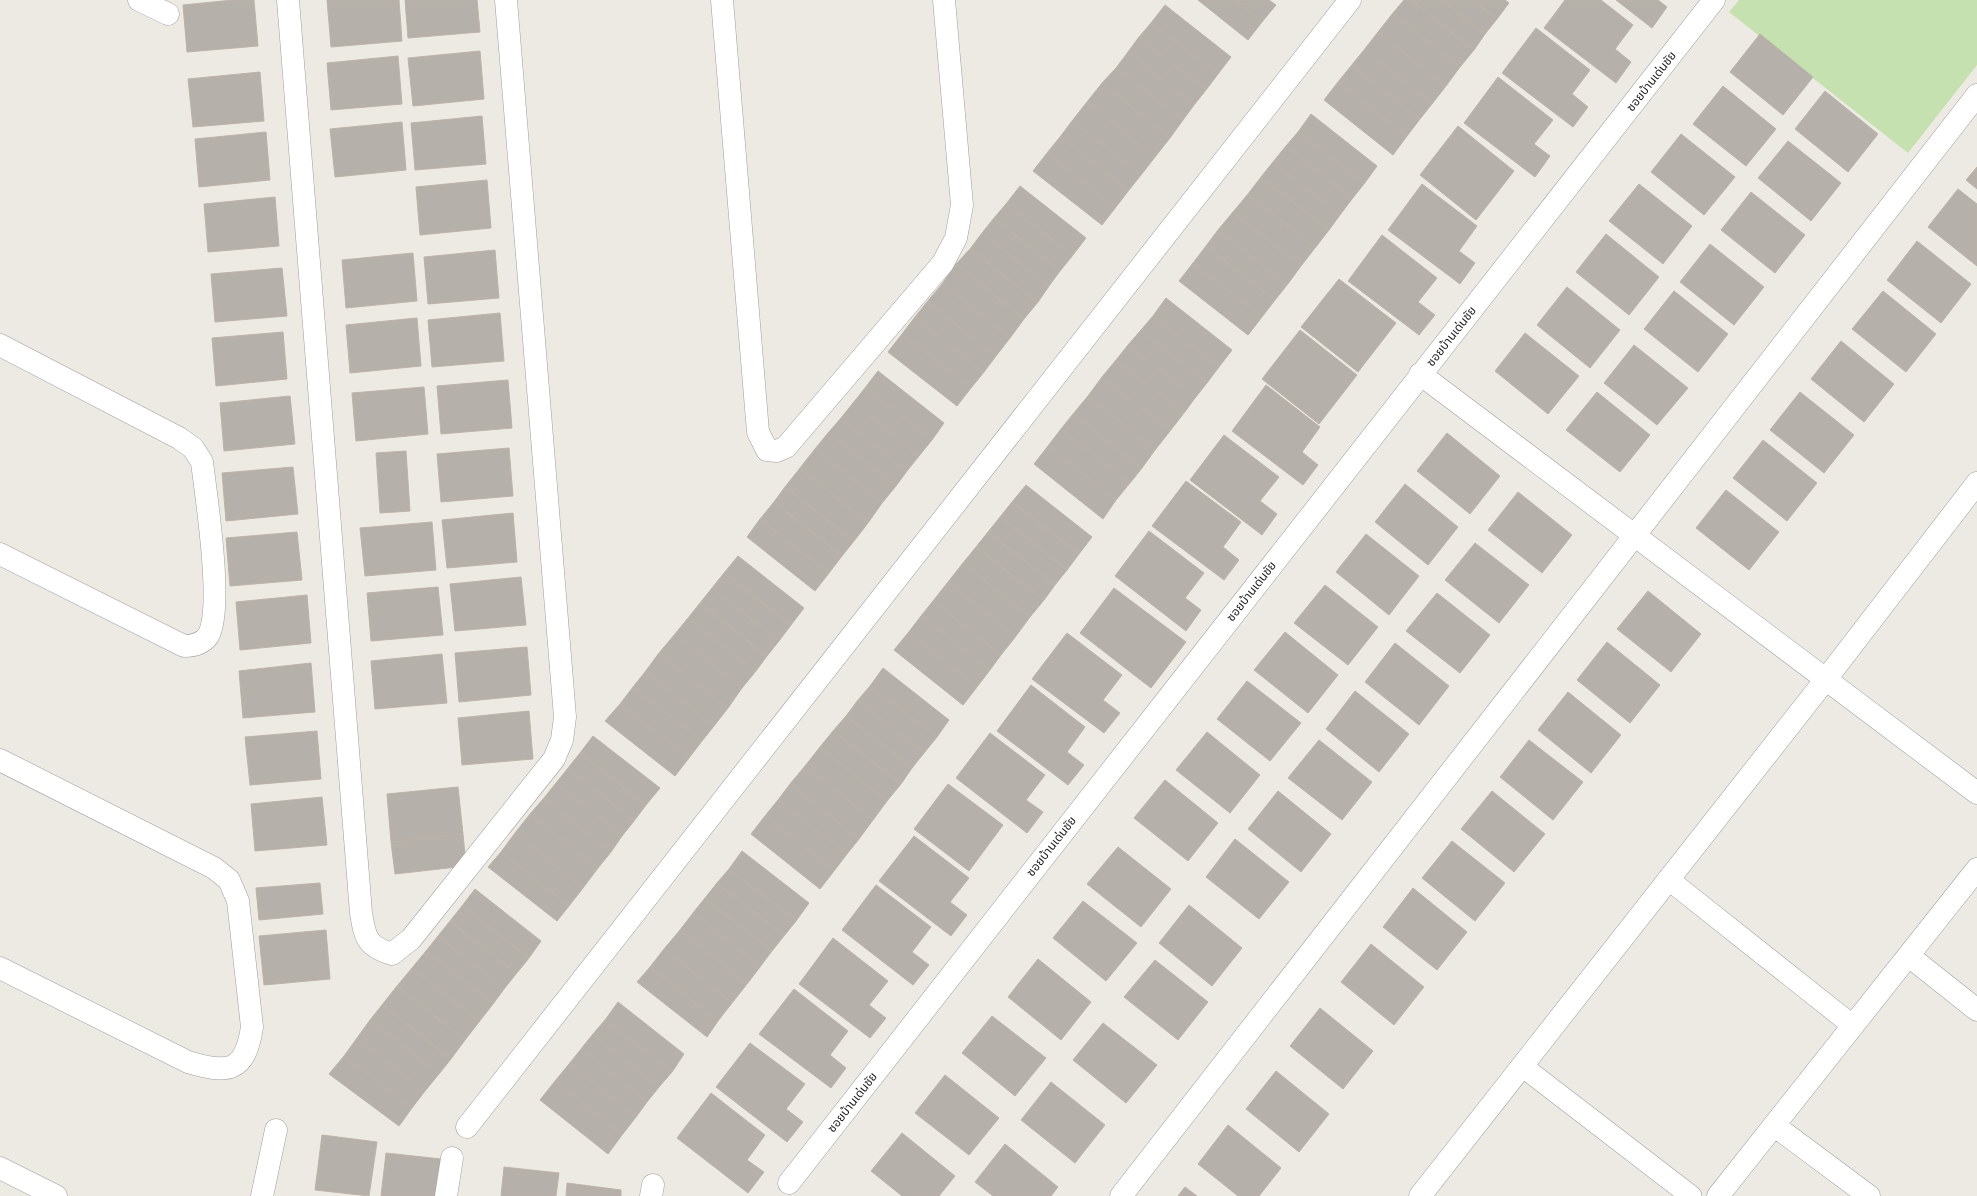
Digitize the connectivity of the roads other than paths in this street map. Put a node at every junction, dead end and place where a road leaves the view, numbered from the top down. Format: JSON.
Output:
{"nodes":[{"id":1,"x":140,"y":0,"type":"edge"},
{"id":2,"x":288,"y":0,"type":"edge"},
{"id":3,"x":506,"y":0,"type":"edge"},
{"id":4,"x":722,"y":0,"type":"edge"},
{"id":5,"x":944,"y":0,"type":"edge"},
{"id":6,"x":1350,"y":0,"type":"edge"},
{"id":7,"x":1714,"y":0,"type":"edge"},
{"id":8,"x":168,"y":14,"type":"dead end"},
{"id":9,"x":1977,"y":95,"type":"edge"},
{"id":10,"x":0,"y":345,"type":"edge"},
{"id":11,"x":1420,"y":374,"type":"junction"},
{"id":12,"x":1977,"y":483,"type":"edge"},
{"id":13,"x":1634,"y":535,"type":"junction"},
{"id":14,"x":0,"y":554,"type":"edge"},
{"id":15,"x":1826,"y":680,"type":"junction"},
{"id":16,"x":0,"y":760,"type":"edge"},
{"id":17,"x":1977,"y":793,"type":"edge"},
{"id":18,"x":1977,"y":869,"type":"edge"},
{"id":19,"x":1668,"y":880,"type":"junction"},
{"id":20,"x":1909,"y":956,"type":"junction"},
{"id":21,"x":0,"y":968,"type":"edge"},
{"id":22,"x":1977,"y":1010,"type":"edge"},
{"id":23,"x":1852,"y":1025,"type":"junction"},
{"id":24,"x":1522,"y":1066,"type":"junction"},
{"id":25,"x":467,"y":1126,"type":"dead end"},
{"id":26,"x":1775,"y":1126,"type":"junction"},
{"id":27,"x":276,"y":1130,"type":"dead end"},
{"id":28,"x":452,"y":1158,"type":"dead end"},
{"id":29,"x":0,"y":1168,"type":"edge"},
{"id":30,"x":789,"y":1182,"type":"dead end"},
{"id":31,"x":56,"y":1196,"type":"edge"},
{"id":32,"x":262,"y":1196,"type":"edge"},
{"id":33,"x":446,"y":1196,"type":"edge"},
{"id":34,"x":1121,"y":1196,"type":"edge"},
{"id":35,"x":1420,"y":1196,"type":"edge"},
{"id":36,"x":1691,"y":1196,"type":"edge"},
{"id":37,"x":1718,"y":1196,"type":"edge"},
{"id":38,"x":1869,"y":1196,"type":"edge"}],
"edges":[{"from":1,"to":8,"type":"street"},
{"from":2,"to":3,"type":"street"},
{"from":4,"to":5,"type":"street"},
{"from":6,"to":25,"type":"street"},
{"from":7,"to":11,"type":"street","name":"ซอยบ้านเด่นชัย"},
{"from":9,"to":13,"type":"street"},
{"from":10,"to":14,"type":"street"},
{"from":11,"to":13,"type":"street"},
{"from":11,"to":30,"type":"street","name":"ซอยบ้านเด่นชัย"},
{"from":12,"to":15,"type":"street"},
{"from":13,"to":15,"type":"street"},
{"from":13,"to":34,"type":"street"},
{"from":15,"to":17,"type":"street"},
{"from":15,"to":19,"type":"street"},
{"from":16,"to":21,"type":"street"},
{"from":18,"to":20,"type":"street"},
{"from":19,"to":23,"type":"lane"},
{"from":19,"to":24,"type":"street"},
{"from":20,"to":22,"type":"street"},
{"from":20,"to":23,"type":"street"},
{"from":23,"to":26,"type":"street"},
{"from":24,"to":35,"type":"street"},
{"from":24,"to":36,"type":"lane"},
{"from":26,"to":37,"type":"street"},
{"from":26,"to":38,"type":"street"},
{"from":27,"to":32,"type":"street"},
{"from":28,"to":33,"type":"street"},
{"from":29,"to":31,"type":"street"}]}
